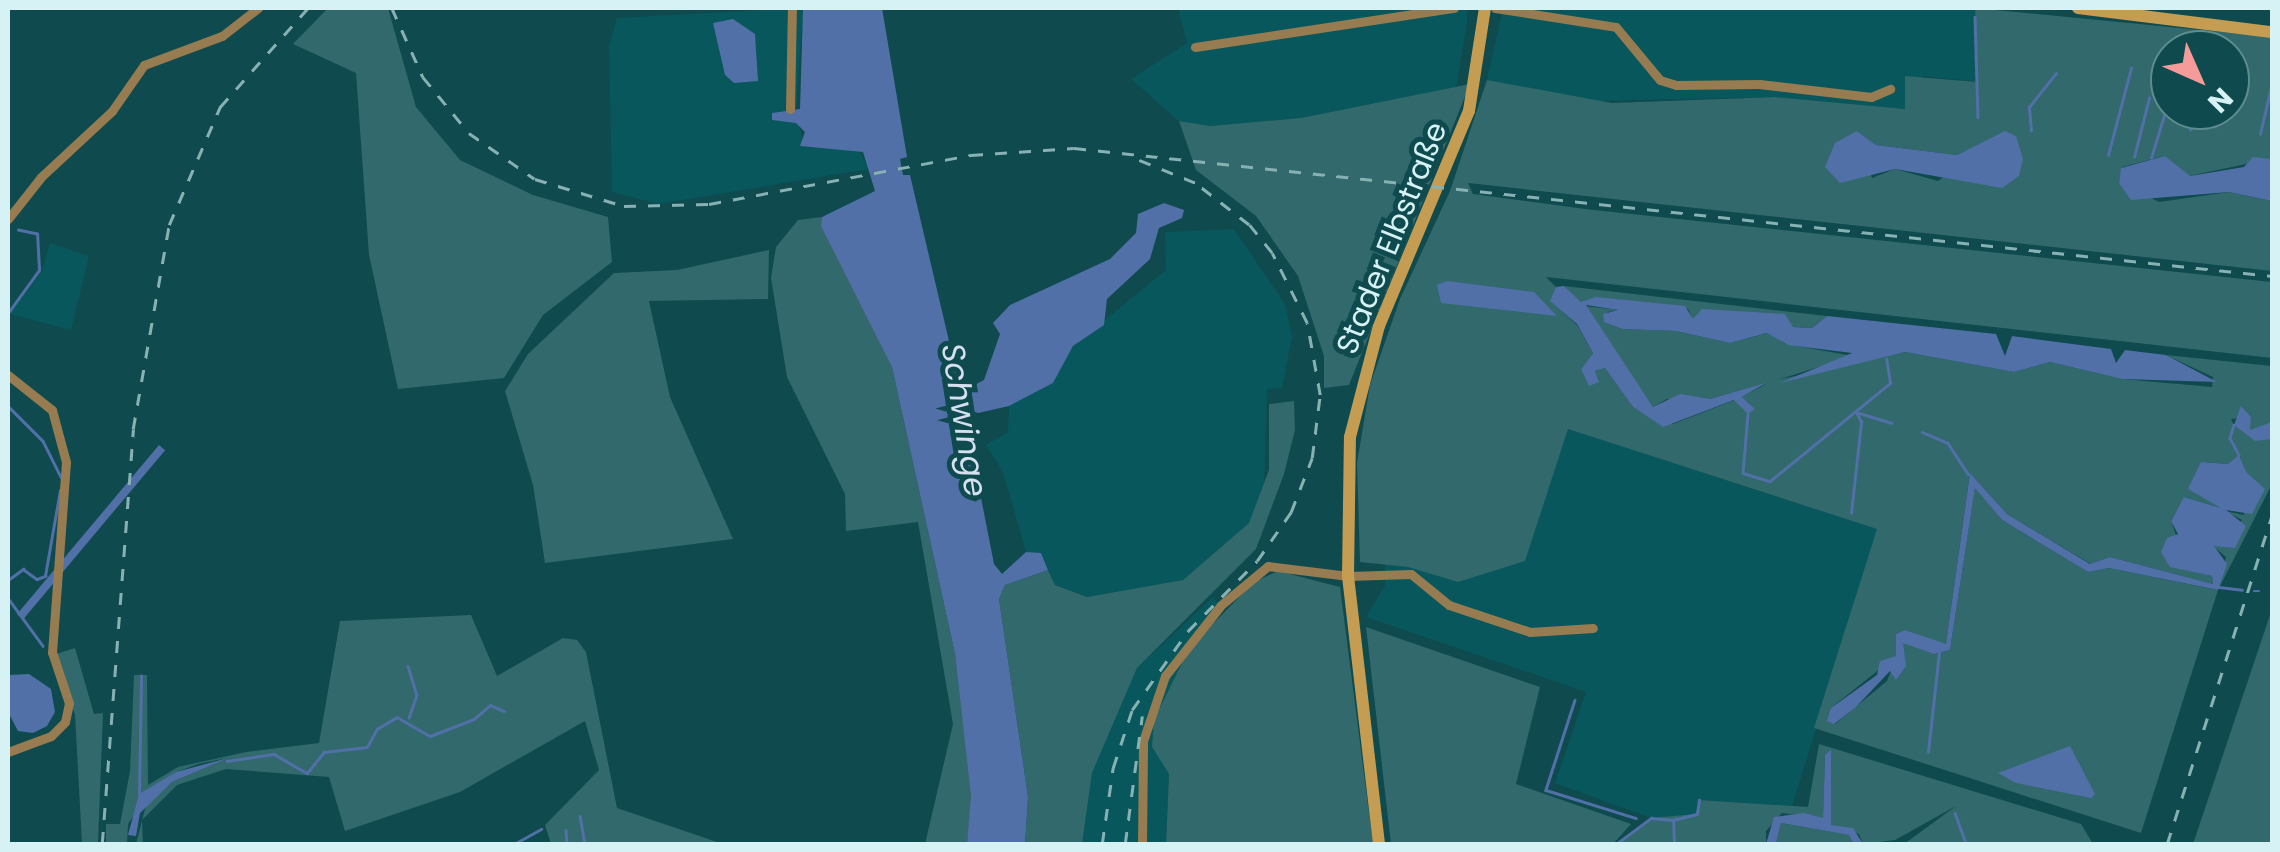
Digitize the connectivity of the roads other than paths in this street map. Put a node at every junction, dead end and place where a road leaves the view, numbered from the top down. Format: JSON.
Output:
{"nodes":[{"id":1,"x":258,"y":8,"type":"edge"},
{"id":2,"x":792,"y":8,"type":"edge"},
{"id":3,"x":1454,"y":8,"type":"edge"},
{"id":4,"x":1485,"y":8,"type":"edge"},
{"id":5,"x":1495,"y":8,"type":"edge"},
{"id":6,"x":2078,"y":8,"type":"edge"},
{"id":7,"x":2272,"y":32,"type":"edge"},
{"id":8,"x":1195,"y":47,"type":"dead end"},
{"id":9,"x":1890,"y":89,"type":"dead end"},
{"id":10,"x":790,"y":109,"type":"dead end"},
{"id":11,"x":8,"y":219,"type":"edge"},
{"id":12,"x":8,"y":375,"type":"edge"},
{"id":13,"x":1348,"y":576,"type":"junction"},
{"id":14,"x":1593,"y":628,"type":"dead end"},
{"id":15,"x":8,"y":752,"type":"edge"},
{"id":16,"x":1142,"y":844,"type":"edge"},
{"id":17,"x":1379,"y":844,"type":"edge"}],
"edges":[{"from":1,"to":11,"type":"street"},
{"from":2,"to":10,"type":"street"},
{"from":3,"to":8,"type":"street"},
{"from":4,"to":13,"type":"street","name":"Stader Elbstraße"},
{"from":5,"to":9,"type":"street"},
{"from":6,"to":7,"type":"street"},
{"from":12,"to":15,"type":"street"},
{"from":13,"to":14,"type":"street"},
{"from":13,"to":16,"type":"street"},
{"from":13,"to":17,"type":"street","name":"Stader Elbstraße"}]}
